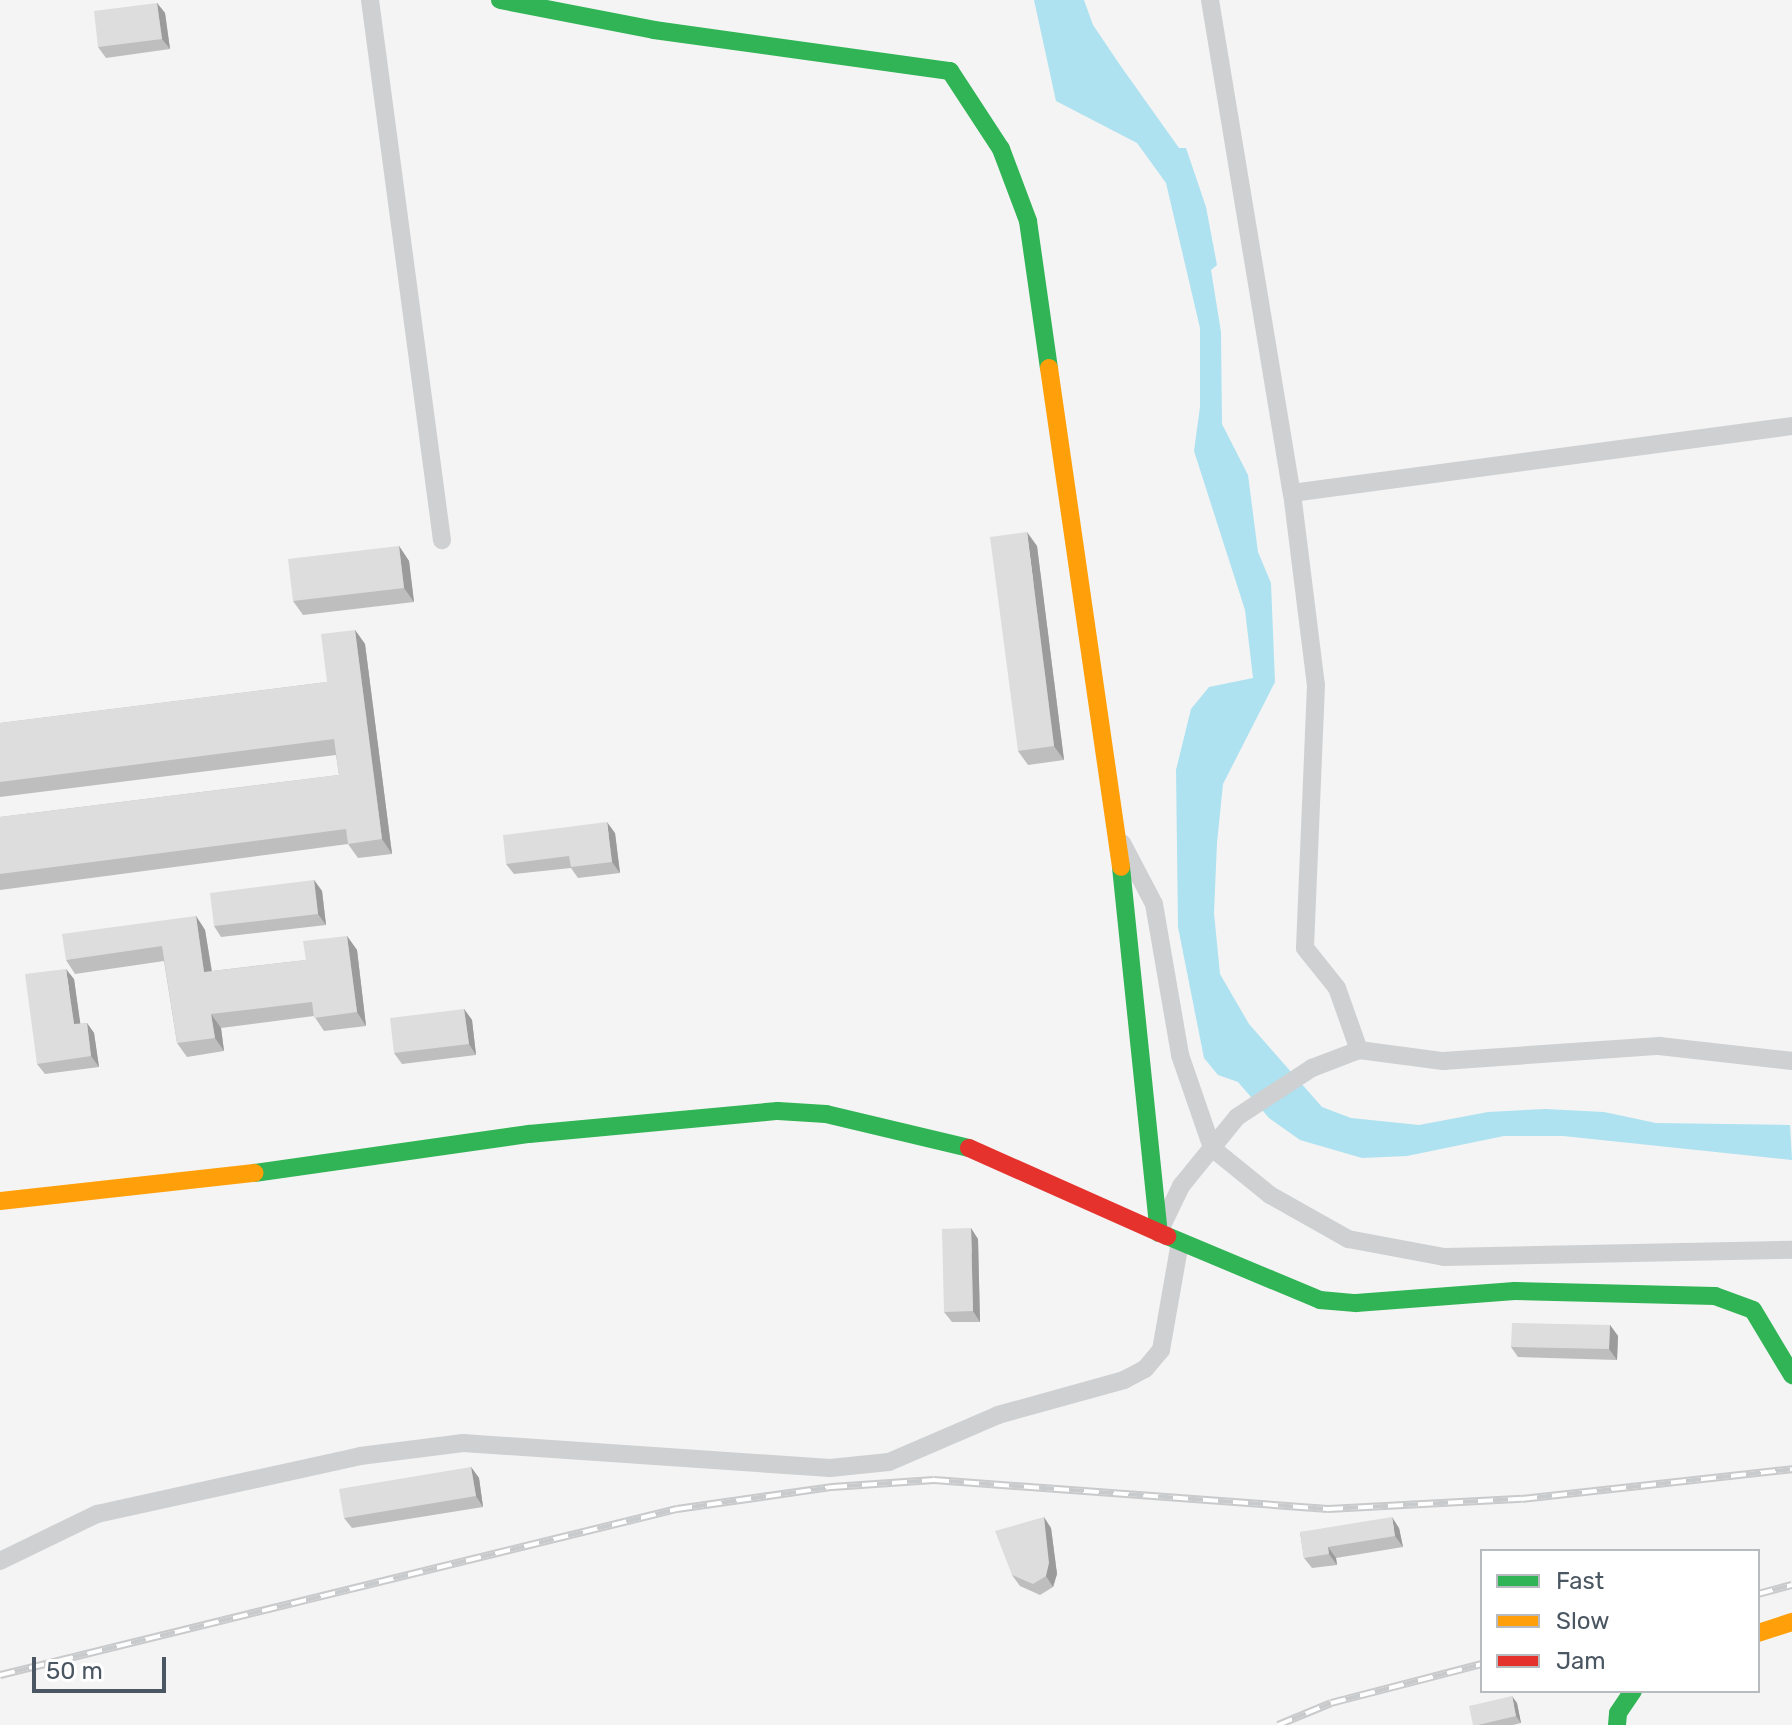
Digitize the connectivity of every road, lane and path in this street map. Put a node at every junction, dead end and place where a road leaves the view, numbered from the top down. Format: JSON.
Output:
{"nodes":[{"id":1,"x":370,"y":0,"type":"edge"},
{"id":2,"x":500,"y":0,"type":"edge"},
{"id":3,"x":1210,"y":0,"type":"edge"},
{"id":4,"x":1792,"y":426,"type":"edge"},
{"id":5,"x":1292,"y":493,"type":"junction"},
{"id":6,"x":442,"y":540,"type":"dead end"},
{"id":7,"x":1117,"y":833,"type":"junction"},
{"id":8,"x":1359,"y":1050,"type":"junction"},
{"id":9,"x":1792,"y":1061,"type":"edge"},
{"id":10,"x":1212,"y":1148,"type":"junction"},
{"id":11,"x":0,"y":1201,"type":"edge"},
{"id":12,"x":1159,"y":1233,"type":"junction"},
{"id":13,"x":1180,"y":1242,"type":"junction"},
{"id":14,"x":1792,"y":1250,"type":"edge"},
{"id":15,"x":1792,"y":1373,"type":"edge"},
{"id":16,"x":0,"y":1561,"type":"edge"},
{"id":17,"x":1792,"y":1622,"type":"edge"},
{"id":18,"x":1760,"y":1632,"type":"edge"},
{"id":19,"x":1632,"y":1693,"type":"edge"},
{"id":20,"x":1617,"y":1725,"type":"edge"}],
"edges":[{"from":1,"to":6,"type":"street"},
{"from":2,"to":7,"type":"street"},
{"from":3,"to":5,"type":"street"},
{"from":4,"to":5,"type":"street"},
{"from":5,"to":8,"type":"street"},
{"from":7,"to":10,"type":"street"},
{"from":7,"to":12,"type":"street"},
{"from":8,"to":9,"type":"street"},
{"from":8,"to":10,"type":"street"},
{"from":10,"to":12,"type":"street"},
{"from":10,"to":14,"type":"street"},
{"from":11,"to":12,"type":"street"},
{"from":12,"to":13,"type":"street"},
{"from":13,"to":15,"type":"street"},
{"from":13,"to":16,"type":"street"},
{"from":17,"to":18,"type":"street"},
{"from":19,"to":20,"type":"street"}]}
